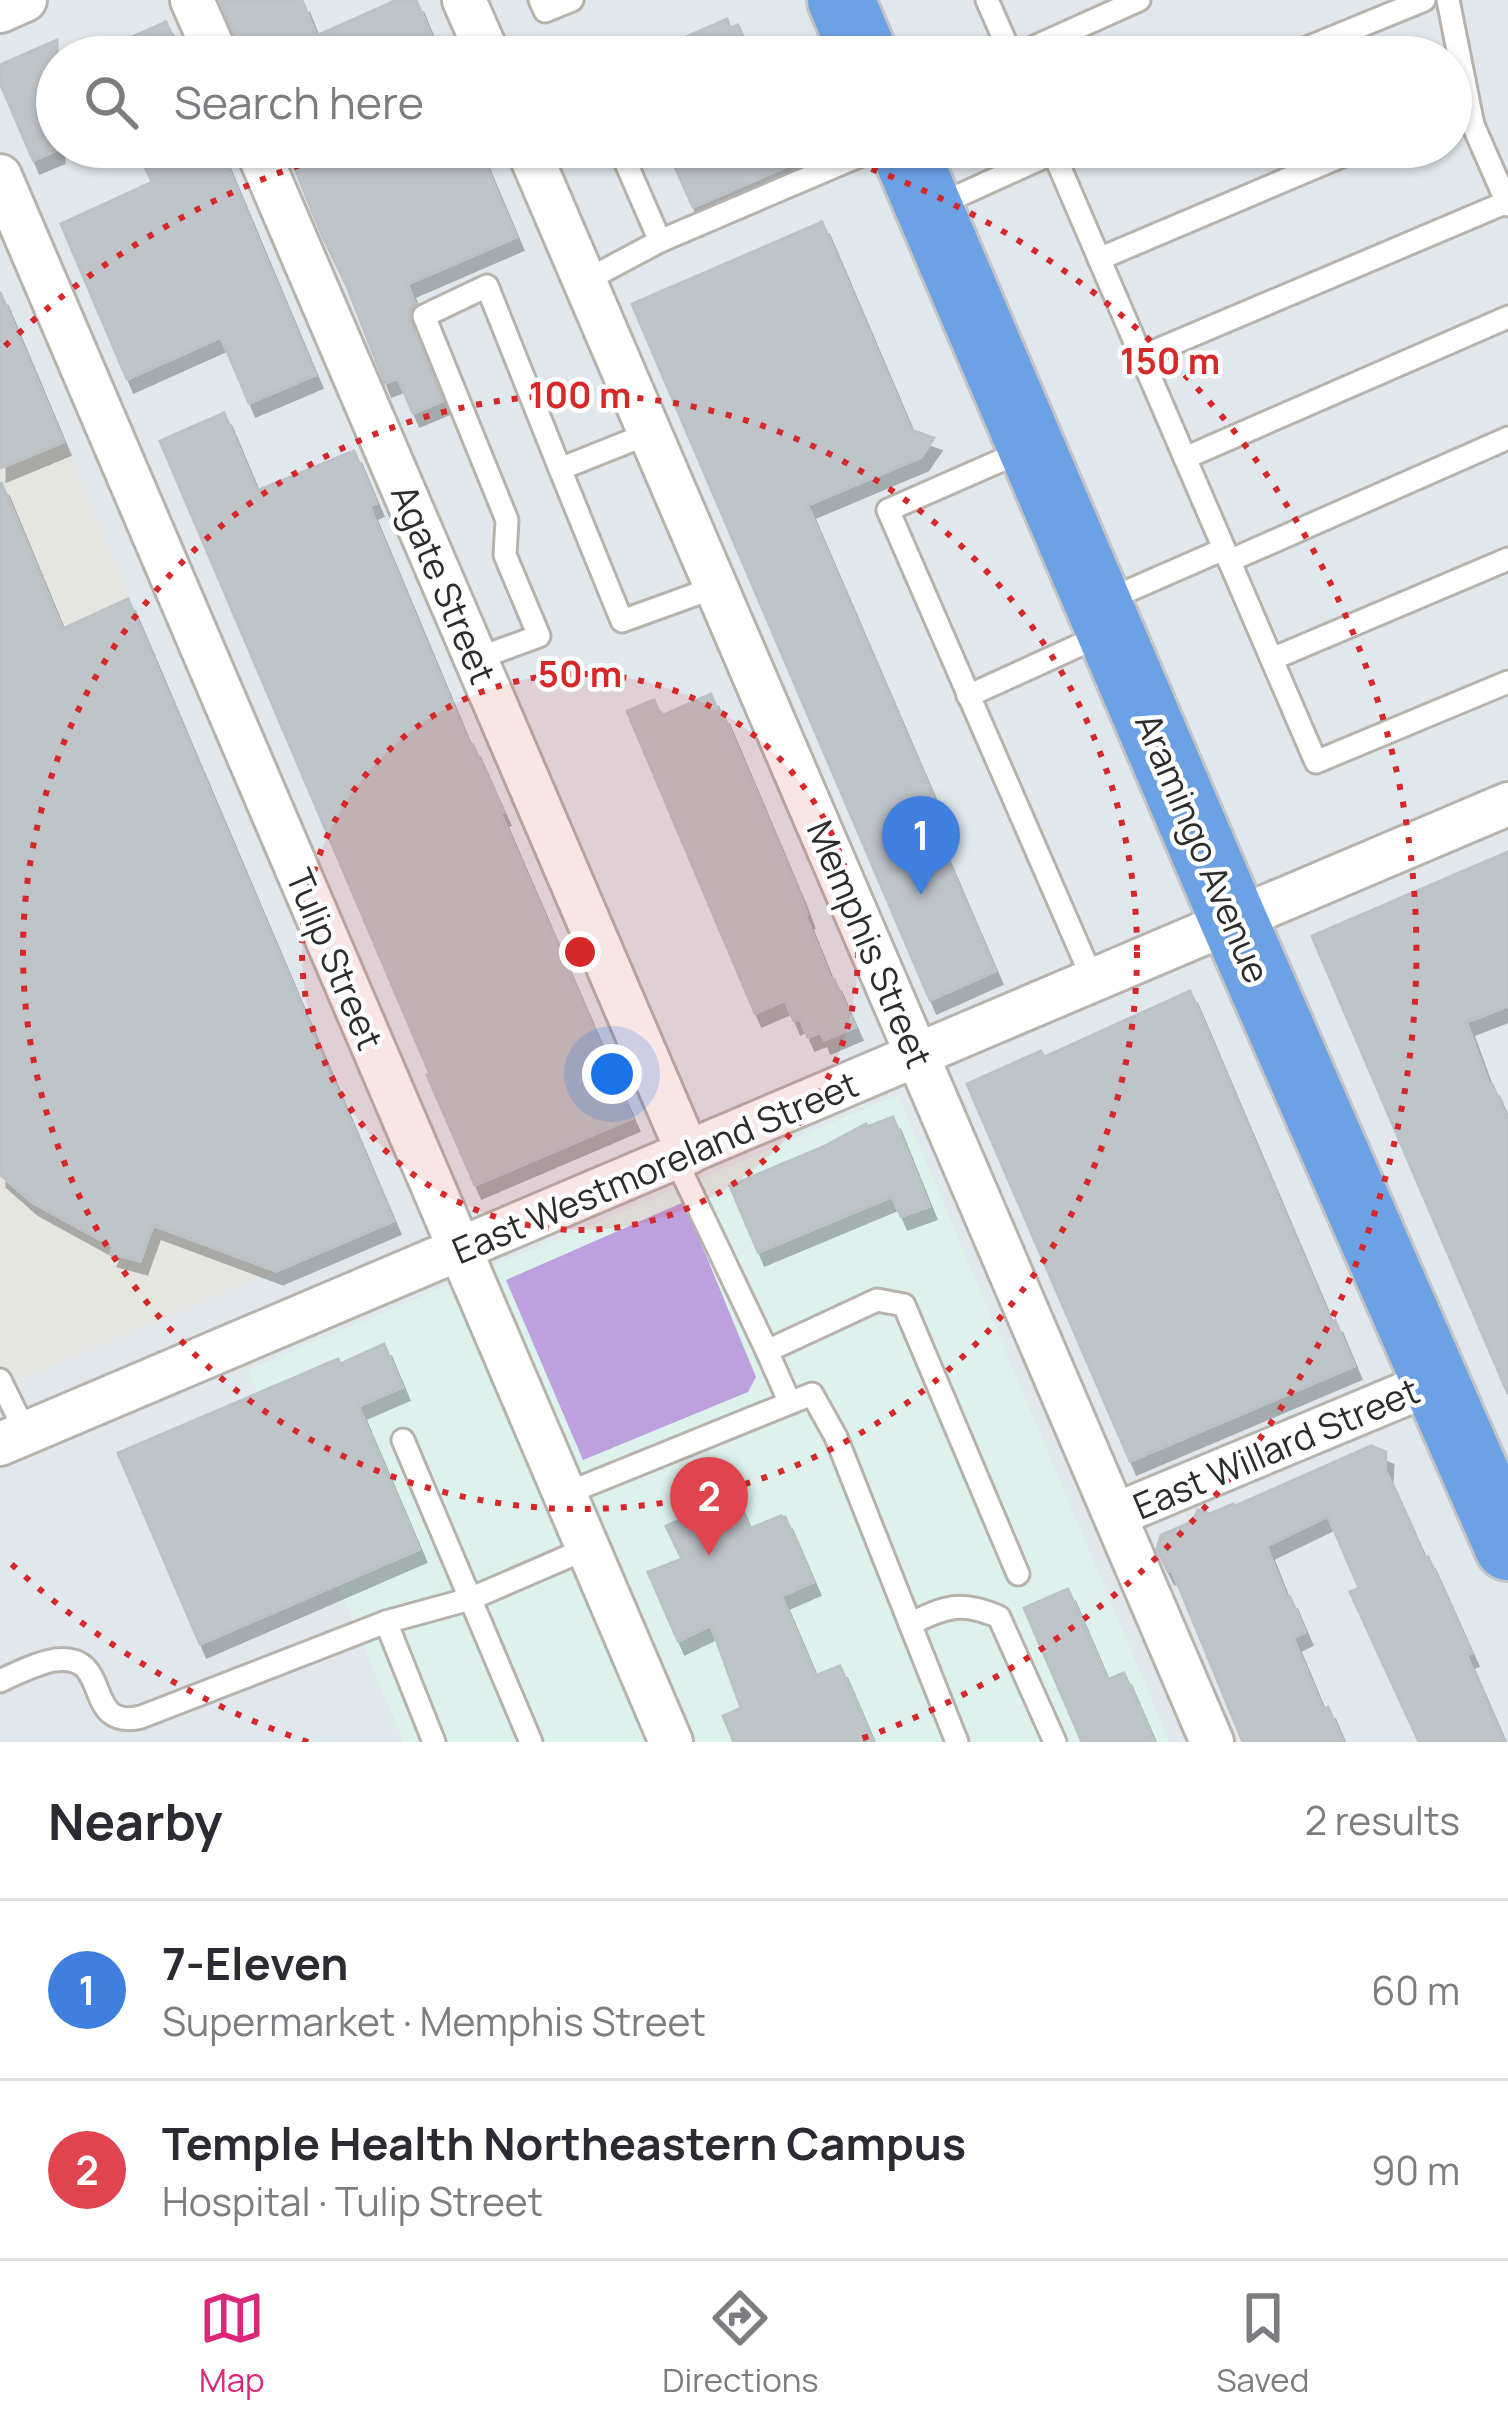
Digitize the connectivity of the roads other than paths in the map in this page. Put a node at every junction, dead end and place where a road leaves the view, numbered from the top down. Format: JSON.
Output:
{"nodes":[{"id":1,"x":25,"y":0,"type":"edge"},
{"id":2,"x":193,"y":0,"type":"edge"},
{"id":3,"x":464,"y":0,"type":"edge"},
{"id":4,"x":540,"y":0,"type":"edge"},
{"id":5,"x":572,"y":0,"type":"edge"},
{"id":6,"x":841,"y":0,"type":"edge"},
{"id":7,"x":987,"y":0,"type":"edge"},
{"id":8,"x":1139,"y":0,"type":"edge"},
{"id":9,"x":1424,"y":0,"type":"edge"},
{"id":10,"x":1448,"y":0,"type":"edge"},
{"id":11,"x":0,"y":11,"type":"edge"},
{"id":12,"x":208,"y":36,"type":"edge"},
{"id":13,"x":480,"y":36,"type":"edge"},
{"id":14,"x":856,"y":36,"type":"edge"},
{"id":15,"x":1003,"y":36,"type":"edge"},
{"id":16,"x":1059,"y":36,"type":"edge"},
{"id":17,"x":1336,"y":36,"type":"edge"},
{"id":18,"x":1452,"y":36,"type":"edge"},
{"id":19,"x":1472,"y":123,"type":"edge"},
{"id":20,"x":265,"y":168,"type":"edge"},
{"id":21,"x":536,"y":168,"type":"edge"},
{"id":22,"x":628,"y":168,"type":"edge"},
{"id":23,"x":831,"y":168,"type":"edge"},
{"id":24,"x":913,"y":168,"type":"edge"},
{"id":25,"x":1015,"y":168,"type":"edge"},
{"id":26,"x":1063,"y":168,"type":"edge"},
{"id":27,"x":1314,"y":168,"type":"edge"},
{"id":28,"x":0,"y":176,"type":"edge"},
{"id":29,"x":1507,"y":204,"type":"edge"},
{"id":30,"x":930,"y":208,"type":"junction"},
{"id":31,"x":660,"y":241,"type":"junction"},
{"id":32,"x":1099,"y":259,"type":"junction"},
{"id":33,"x":585,"y":281,"type":"junction"},
{"id":34,"x":1508,"y":317,"type":"edge"},
{"id":35,"x":1141,"y":357,"type":"junction"},
{"id":36,"x":650,"y":433,"type":"junction"},
{"id":37,"x":1508,"y":438,"type":"edge"},
{"id":38,"x":1032,"y":447,"type":"junction"},
{"id":39,"x":1185,"y":458,"type":"junction"},
{"id":40,"x":560,"y":469,"type":"junction"},
{"id":41,"x":1227,"y":555,"type":"junction"},
{"id":42,"x":1508,"y":559,"type":"edge"},
{"id":43,"x":716,"y":587,"type":"junction"},
{"id":44,"x":1104,"y":617,"type":"junction"},
{"id":45,"x":476,"y":659,"type":"junction"},
{"id":46,"x":1272,"y":659,"type":"junction"},
{"id":47,"x":1508,"y":682,"type":"edge"},
{"id":48,"x":968,"y":696,"type":"junction"},
{"id":49,"x":1508,"y":804,"type":"edge"},
{"id":50,"x":1233,"y":919,"type":"junction"},
{"id":51,"x":1093,"y":980,"type":"junction"},
{"id":52,"x":918,"y":1056,"type":"junction"},
{"id":53,"x":682,"y":1155,"type":"junction"},
{"id":54,"x":460,"y":1249,"type":"junction"},
{"id":55,"x":767,"y":1351,"type":"junction"},
{"id":56,"x":0,"y":1380,"type":"edge"},
{"id":57,"x":1436,"y":1381,"type":"junction"},
{"id":58,"x":790,"y":1403,"type":"junction"},
{"id":59,"x":13,"y":1439,"type":"edge"},
{"id":60,"x":403,"y":1440,"type":"dead end"},
{"id":61,"x":565,"y":1494,"type":"junction"},
{"id":62,"x":1115,"y":1515,"type":"junction"},
{"id":63,"x":1507,"y":1542,"type":"edge"},
{"id":64,"x":587,"y":1548,"type":"junction"},
{"id":65,"x":1018,"y":1574,"type":"dead end"},
{"id":66,"x":470,"y":1599,"type":"junction"},
{"id":67,"x":386,"y":1622,"type":"junction"},
{"id":68,"x":910,"y":1624,"type":"junction"},
{"id":69,"x":0,"y":1681,"type":"edge"},
{"id":70,"x":434,"y":1742,"type":"edge"},
{"id":71,"x":531,"y":1742,"type":"edge"},
{"id":72,"x":671,"y":1742,"type":"edge"},
{"id":73,"x":957,"y":1742,"type":"edge"},
{"id":74,"x":1055,"y":1742,"type":"edge"},
{"id":75,"x":1213,"y":1742,"type":"edge"}],
"edges":[{"from":1,"to":11,"type":"street"},
{"from":2,"to":12,"type":"street"},
{"from":3,"to":13,"type":"street"},
{"from":4,"to":5,"type":"lane"},
{"from":6,"to":14,"type":"main road"},
{"from":7,"to":15,"type":"lane"},
{"from":8,"to":16,"type":"lane"},
{"from":9,"to":17,"type":"lane"},
{"from":10,"to":18,"type":"lane"},
{"from":19,"to":29,"type":"lane"},
{"from":20,"to":45,"type":"street","name":"Agate Street"},
{"from":21,"to":33,"type":"street","name":"Memphis Street"},
{"from":22,"to":31,"type":"lane"},
{"from":23,"to":31,"type":"lane"},
{"from":24,"to":30,"type":"main road","name":"Aramingo Avenue"},
{"from":25,"to":30,"type":"lane"},
{"from":26,"to":32,"type":"lane"},
{"from":27,"to":32,"type":"lane"},
{"from":28,"to":54,"type":"street","name":"Tulip Street"},
{"from":29,"to":35,"type":"lane"},
{"from":30,"to":38,"type":"main road","name":"Aramingo Avenue"},
{"from":31,"to":33,"type":"lane"},
{"from":32,"to":35,"type":"lane"},
{"from":33,"to":36,"type":"street","name":"Memphis Street"},
{"from":34,"to":39,"type":"lane"},
{"from":35,"to":39,"type":"lane"},
{"from":36,"to":40,"type":"lane"},
{"from":36,"to":43,"type":"street","name":"Memphis Street"},
{"from":37,"to":41,"type":"lane"},
{"from":38,"to":44,"type":"main road","name":"Aramingo Avenue"},
{"from":38,"to":48,"type":"lane"},
{"from":39,"to":41,"type":"lane"},
{"from":40,"to":43,"type":"lane"},
{"from":40,"to":45,"type":"lane"},
{"from":41,"to":44,"type":"lane"},
{"from":41,"to":46,"type":"lane"},
{"from":42,"to":46,"type":"lane"},
{"from":43,"to":52,"type":"street","name":"Memphis Street"},
{"from":44,"to":48,"type":"lane"},
{"from":44,"to":50,"type":"main road","name":"Aramingo Avenue"},
{"from":45,"to":53,"type":"street","name":"Agate Street"},
{"from":46,"to":47,"type":"lane"},
{"from":48,"to":51,"type":"lane"},
{"from":49,"to":50,"type":"street","name":"East Westmoreland Street"},
{"from":50,"to":51,"type":"street","name":"East Westmoreland Street"},
{"from":50,"to":57,"type":"main road","name":"Aramingo Avenue"},
{"from":51,"to":52,"type":"street","name":"East Westmoreland Street"},
{"from":52,"to":53,"type":"street","name":"East Westmoreland Street"},
{"from":52,"to":62,"type":"street","name":"Memphis Street"},
{"from":53,"to":54,"type":"street","name":"East Westmoreland Street"},
{"from":53,"to":55,"type":"lane"},
{"from":54,"to":59,"type":"street","name":"East Westmoreland Street"},
{"from":54,"to":61,"type":"street","name":"Tulip Street"},
{"from":55,"to":58,"type":"lane"},
{"from":55,"to":65,"type":"lane"},
{"from":56,"to":59,"type":"lane"},
{"from":57,"to":62,"type":"street","name":"East Willard Street"},
{"from":57,"to":63,"type":"main road","name":"Aramingo Avenue"},
{"from":58,"to":61,"type":"lane"},
{"from":58,"to":68,"type":"lane"},
{"from":60,"to":66,"type":"lane"},
{"from":61,"to":64,"type":"street","name":"Tulip Street"},
{"from":62,"to":75,"type":"street","name":"Memphis Street"},
{"from":64,"to":66,"type":"lane"},
{"from":64,"to":72,"type":"street","name":"Tulip Street"},
{"from":66,"to":67,"type":"lane"},
{"from":66,"to":71,"type":"lane"},
{"from":67,"to":69,"type":"lane"},
{"from":67,"to":70,"type":"lane"},
{"from":68,"to":73,"type":"lane"},
{"from":68,"to":74,"type":"lane"}]}
